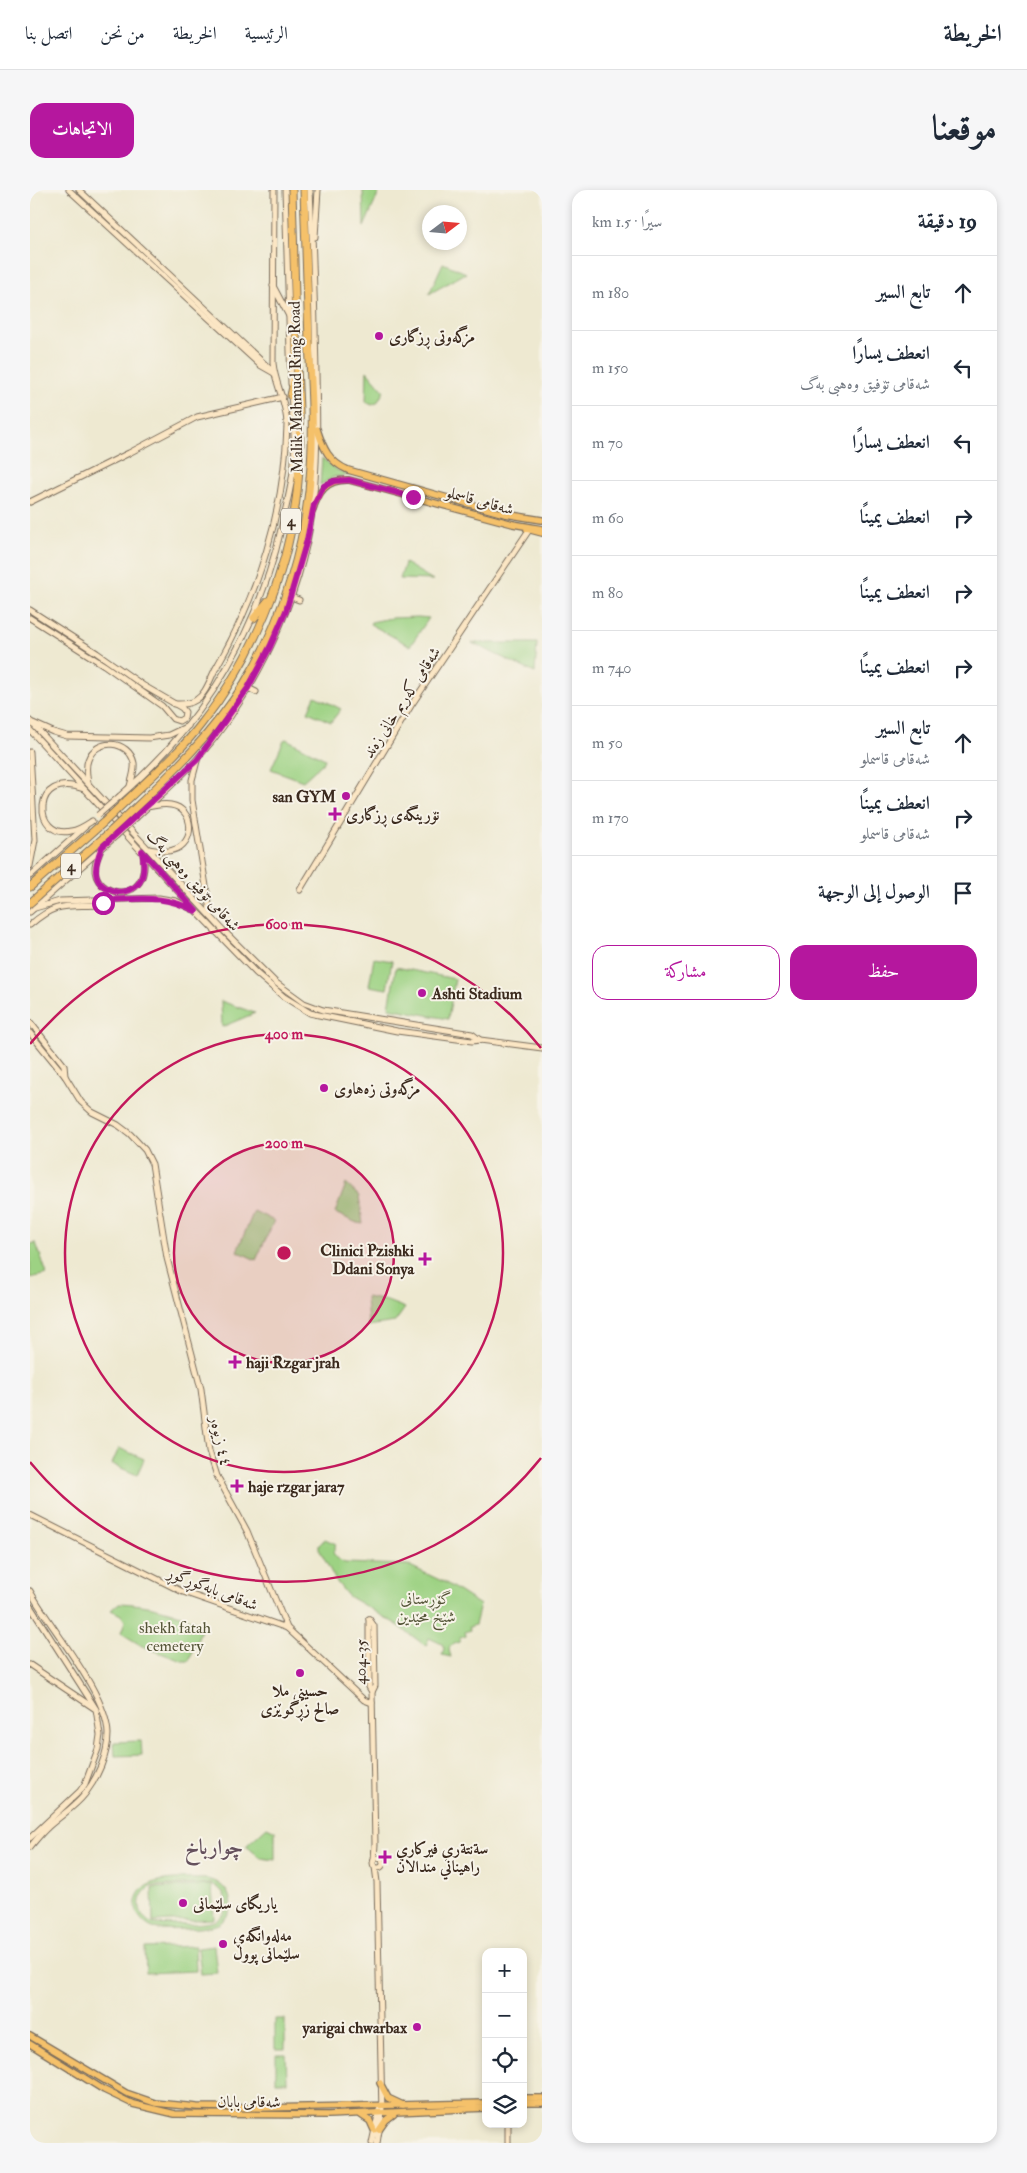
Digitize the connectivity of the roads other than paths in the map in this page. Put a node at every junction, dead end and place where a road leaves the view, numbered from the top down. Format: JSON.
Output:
{"nodes":[{"id":1,"x":69,"y":190,"type":"edge"},
{"id":2,"x":79,"y":190,"type":"edge"},
{"id":3,"x":276,"y":190,"type":"edge"},
{"id":4,"x":285,"y":190,"type":"edge"},
{"id":5,"x":292,"y":190,"type":"edge"},
{"id":6,"x":304,"y":190,"type":"edge"},
{"id":7,"x":310,"y":190,"type":"edge"},
{"id":8,"x":318,"y":190,"type":"edge"},
{"id":9,"x":313,"y":250,"type":"junction"},
{"id":10,"x":273,"y":285,"type":"junction"},
{"id":11,"x":290,"y":317,"type":"junction"},
{"id":12,"x":261,"y":363,"type":"junction"},
{"id":13,"x":310,"y":364,"type":"junction"},
{"id":14,"x":297,"y":367,"type":"junction"},
{"id":15,"x":274,"y":373,"type":"junction"},
{"id":16,"x":316,"y":383,"type":"junction"},
{"id":17,"x":291,"y":396,"type":"junction"},
{"id":18,"x":283,"y":397,"type":"junction"},
{"id":19,"x":317,"y":429,"type":"junction"},
{"id":20,"x":285,"y":460,"type":"junction"},
{"id":21,"x":294,"y":461,"type":"junction"},
{"id":22,"x":366,"y":476,"type":"junction"},
{"id":23,"x":363,"y":483,"type":"junction"},
{"id":24,"x":297,"y":495,"type":"junction"},
{"id":25,"x":30,"y":502,"type":"edge"},
{"id":26,"x":312,"y":512,"type":"junction"},
{"id":27,"x":542,"y":522,"type":"edge"},
{"id":28,"x":513,"y":524,"type":"junction"},
{"id":29,"x":542,"y":529,"type":"edge"},
{"id":30,"x":529,"y":530,"type":"junction"},
{"id":31,"x":542,"y":533,"type":"edge"},
{"id":32,"x":307,"y":540,"type":"junction"},
{"id":33,"x":268,"y":542,"type":"junction"},
{"id":34,"x":278,"y":544,"type":"junction"},
{"id":35,"x":299,"y":551,"type":"junction"},
{"id":36,"x":271,"y":597,"type":"junction"},
{"id":37,"x":290,"y":598,"type":"junction"},
{"id":38,"x":299,"y":600,"type":"dead end"},
{"id":39,"x":30,"y":610,"type":"edge"},
{"id":40,"x":30,"y":618,"type":"edge"},
{"id":41,"x":254,"y":618,"type":"junction"},
{"id":42,"x":240,"y":646,"type":"junction"},
{"id":43,"x":227,"y":651,"type":"junction"},
{"id":44,"x":248,"y":688,"type":"junction"},
{"id":45,"x":256,"y":692,"type":"dead end"},
{"id":46,"x":174,"y":704,"type":"junction"},
{"id":47,"x":30,"y":722,"type":"edge"},
{"id":48,"x":190,"y":725,"type":"junction"},
{"id":49,"x":30,"y":730,"type":"edge"},
{"id":50,"x":30,"y":752,"type":"edge"},
{"id":51,"x":197,"y":760,"type":"junction"},
{"id":52,"x":30,"y":769,"type":"edge"},
{"id":53,"x":88,"y":783,"type":"junction"},
{"id":54,"x":130,"y":787,"type":"junction"},
{"id":55,"x":85,"y":789,"type":"junction"},
{"id":56,"x":31,"y":792,"type":"edge"},
{"id":57,"x":147,"y":808,"type":"junction"},
{"id":58,"x":135,"y":814,"type":"junction"},
{"id":59,"x":92,"y":821,"type":"junction"},
{"id":60,"x":114,"y":833,"type":"junction"},
{"id":61,"x":102,"y":847,"type":"junction"},
{"id":62,"x":149,"y":849,"type":"junction"},
{"id":63,"x":142,"y":851,"type":"junction"},
{"id":64,"x":30,"y":866,"type":"edge"},
{"id":65,"x":30,"y":876,"type":"edge"},
{"id":66,"x":30,"y":887,"type":"edge"},
{"id":67,"x":300,"y":890,"type":"dead end"},
{"id":68,"x":104,"y":900,"type":"junction"},
{"id":69,"x":33,"y":905,"type":"edge"},
{"id":70,"x":196,"y":911,"type":"junction"},
{"id":71,"x":30,"y":912,"type":"edge"},
{"id":72,"x":211,"y":918,"type":"junction"},
{"id":73,"x":30,"y":924,"type":"edge"},
{"id":74,"x":220,"y":933,"type":"junction"},
{"id":75,"x":30,"y":1022,"type":"edge"},
{"id":76,"x":30,"y":1033,"type":"edge"},
{"id":77,"x":480,"y":1040,"type":"junction"},
{"id":78,"x":542,"y":1048,"type":"edge"},
{"id":79,"x":65,"y":1076,"type":"junction"},
{"id":80,"x":30,"y":1514,"type":"edge"},
{"id":81,"x":30,"y":1591,"type":"edge"},
{"id":82,"x":30,"y":1606,"type":"edge"},
{"id":83,"x":287,"y":1628,"type":"junction"},
{"id":84,"x":63,"y":1640,"type":"junction"},
{"id":85,"x":54,"y":1645,"type":"junction"},
{"id":86,"x":30,"y":1664,"type":"edge"},
{"id":87,"x":372,"y":1692,"type":"junction"},
{"id":88,"x":372,"y":1703,"type":"junction"},
{"id":89,"x":96,"y":1709,"type":"junction"},
{"id":90,"x":30,"y":1838,"type":"edge"},
{"id":91,"x":376,"y":1844,"type":"junction"},
{"id":92,"x":30,"y":1847,"type":"edge"},
{"id":93,"x":377,"y":1865,"type":"junction"},
{"id":94,"x":30,"y":2036,"type":"edge"},
{"id":95,"x":30,"y":2044,"type":"edge"},
{"id":96,"x":380,"y":2083,"type":"junction"},
{"id":97,"x":527,"y":2098,"type":"edge"},
{"id":98,"x":542,"y":2098,"type":"edge"},
{"id":99,"x":482,"y":2103,"type":"edge"},
{"id":100,"x":542,"y":2103,"type":"edge"},
{"id":101,"x":527,"y":2104,"type":"edge"},
{"id":102,"x":407,"y":2106,"type":"junction"},
{"id":103,"x":482,"y":2108,"type":"edge"},
{"id":104,"x":380,"y":2111,"type":"junction"},
{"id":105,"x":398,"y":2113,"type":"junction"},
{"id":106,"x":359,"y":2114,"type":"junction"},
{"id":107,"x":508,"y":2128,"type":"edge"},
{"id":108,"x":376,"y":2130,"type":"junction"},
{"id":109,"x":372,"y":2143,"type":"edge"},
{"id":110,"x":377,"y":2143,"type":"edge"},
{"id":111,"x":508,"y":2143,"type":"edge"}],
"edges":[{"from":1,"to":12,"type":"street"},
{"from":2,"to":12,"type":"street"},
{"from":3,"to":10,"type":"street"},
{"from":4,"to":11,"type":"street"},
{"from":5,"to":14,"type":"highway","name":"Malik Mahmud Ring Road","number":"4"},
{"from":6,"to":13,"type":"highway","name":"Malik Mahmud Ring Road","number":"4"},
{"from":7,"to":9,"type":"street"},
{"from":8,"to":9,"type":"street"},
{"from":9,"to":16,"type":"street"},
{"from":10,"to":11,"type":"street"},
{"from":10,"to":15,"type":"street"},
{"from":11,"to":17,"type":"street"},
{"from":12,"to":15,"type":"street"},
{"from":13,"to":16,"type":"highway"},
{"from":13,"to":35,"type":"highway","name":"Malik Mahmud Ring Road","number":"4"},
{"from":14,"to":17,"type":"highway"},
{"from":14,"to":24,"type":"highway","name":"Malik Mahmud Ring Road","number":"4"},
{"from":15,"to":18,"type":"street"},
{"from":16,"to":19,"type":"street"},
{"from":17,"to":21,"type":"street"},
{"from":18,"to":20,"type":"street"},
{"from":18,"to":25,"type":"street"},
{"from":19,"to":22,"type":"main road","name":"شەقامی قاسملو"},
{"from":19,"to":26,"type":"street"},
{"from":20,"to":21,"type":"street"},
{"from":20,"to":33,"type":"street"},
{"from":21,"to":24,"type":"highway"},
{"from":21,"to":34,"type":"street"},
{"from":22,"to":23,"type":"main road"},
{"from":22,"to":27,"type":"main road","name":"شەقامی قاسملو"},
{"from":23,"to":26,"type":"main road","name":"شەقامی قاسملو"},
{"from":23,"to":28,"type":"main road","name":"شەقامی قاسملو"},
{"from":24,"to":36,"type":"highway","name":"Malik Mahmud Ring Road","number":"4"},
{"from":26,"to":32,"type":"street"},
{"from":28,"to":29,"type":"main road","name":"شەقامی قاسملو"},
{"from":28,"to":30,"type":"main road"},
{"from":30,"to":31,"type":"main road"},
{"from":30,"to":67,"type":"street","name":"شەقامی کەریم خانی زەند"},
{"from":32,"to":35,"type":"highway"},
{"from":32,"to":37,"type":"street"},
{"from":33,"to":34,"type":"street"},
{"from":33,"to":43,"type":"street"},
{"from":34,"to":41,"type":"street"},
{"from":35,"to":58,"type":"highway","name":"Malik Mahmud Ring Road","number":"4"},
{"from":36,"to":41,"type":"highway"},
{"from":36,"to":66,"type":"highway","name":"Malik Mahmud Ring Road","number":"4","bridge":true},
{"from":37,"to":38,"type":"street"},
{"from":37,"to":44,"type":"street"},
{"from":39,"to":46,"type":"street"},
{"from":40,"to":46,"type":"street"},
{"from":41,"to":42,"type":"street"},
{"from":42,"to":43,"type":"street"},
{"from":42,"to":48,"type":"street"},
{"from":43,"to":46,"type":"street"},
{"from":44,"to":45,"type":"street"},
{"from":44,"to":51,"type":"street"},
{"from":47,"to":48,"type":"street"},
{"from":47,"to":53,"type":"street","name":"شەقامی تۆفیق وەهبی بەگ"},
{"from":48,"to":54,"type":"street"},
{"from":49,"to":55,"type":"street","name":"شەقامی تۆفیق وەهبی بەگ"},
{"from":50,"to":52,"type":"street"},
{"from":51,"to":57,"type":"street"},
{"from":51,"to":72,"type":"street"},
{"from":52,"to":56,"type":"street"},
{"from":53,"to":54,"type":"street"},
{"from":53,"to":62,"type":"street","name":"شەقامی تۆفیق وەهبی بەگ"},
{"from":54,"to":59,"type":"street","bridge":true},
{"from":55,"to":59,"type":"street"},
{"from":55,"to":63,"type":"street","name":"شەقامی تۆفیق وەهبی بەگ"},
{"from":56,"to":64,"type":"street"},
{"from":57,"to":58,"type":"street"},
{"from":57,"to":62,"type":"street"},
{"from":58,"to":60,"type":"highway","name":"Malik Mahmud Ring Road","number":"4","bridge":true},
{"from":59,"to":65,"type":"street"},
{"from":60,"to":61,"type":"street"},
{"from":60,"to":69,"type":"highway","name":"Malik Mahmud Ring Road","number":"4"},
{"from":61,"to":63,"type":"street"},
{"from":61,"to":69,"type":"street"},
{"from":62,"to":72,"type":"street","name":"شەقامی تۆفیق وەهبی بەگ"},
{"from":63,"to":70,"type":"street","name":"شەقامی تۆفیق وەهبی بەگ"},
{"from":68,"to":69,"type":"street"},
{"from":68,"to":70,"type":"street"},
{"from":68,"to":73,"type":"street"},
{"from":69,"to":71,"type":"street"},
{"from":70,"to":74,"type":"street","name":"شەقامی تۆفیق وەهبی بەگ"},
{"from":72,"to":74,"type":"street","name":"شەقامی تۆفیق وەهبی بەگ"},
{"from":74,"to":77,"type":"street","name":"شەقامی تۆفیق وەهبی بەگ"},
{"from":74,"to":77,"type":"street","name":"شەقامی تۆفیق وەهبی بەگ"},
{"from":75,"to":79,"type":"street"},
{"from":76,"to":79,"type":"street"},
{"from":77,"to":78,"type":"street","name":"شەقامی تۆفیق وەهبی بەگ"},
{"from":79,"to":83,"type":"street","name":"٤٤ زیوەر"},
{"from":80,"to":83,"type":"street","name":"شەقامی بابەگوڕگوڕ"},
{"from":81,"to":84,"type":"street"},
{"from":82,"to":85,"type":"street"},
{"from":83,"to":88,"type":"street","name":"شەقامی بابەگوڕگوڕ"},
{"from":84,"to":85,"type":"street"},
{"from":84,"to":92,"type":"street"},
{"from":85,"to":89,"type":"street"},
{"from":86,"to":89,"type":"street"},
{"from":87,"to":87,"type":"street","name":"404-35"},
{"from":87,"to":88,"type":"street"},
{"from":88,"to":91,"type":"street"},
{"from":89,"to":90,"type":"street"},
{"from":91,"to":93,"type":"street"},
{"from":91,"to":93,"type":"street"},
{"from":93,"to":96,"type":"street"},
{"from":94,"to":104,"type":"main road","name":"شەقامی بابان"},
{"from":95,"to":106,"type":"main road","name":"شەقامی بابان"},
{"from":96,"to":102,"type":"main road"},
{"from":96,"to":104,"type":"street"},
{"from":97,"to":98,"type":"main road"},
{"from":99,"to":102,"type":"main road","name":"شەقامی بابان"},
{"from":100,"to":101,"type":"main road"},
{"from":102,"to":104,"type":"main road","name":"شەقامی بابان"},
{"from":103,"to":105,"type":"main road","name":"شەقامی بابان"},
{"from":104,"to":105,"type":"main road","name":"شەقامی بابان"},
{"from":104,"to":106,"type":"main road","name":"شەقامی بابان"},
{"from":104,"to":108,"type":"street"},
{"from":105,"to":108,"type":"main road"},
{"from":106,"to":108,"type":"main road"},
{"from":107,"to":111,"type":"street"},
{"from":108,"to":109,"type":"street"},
{"from":108,"to":110,"type":"street"}]}
